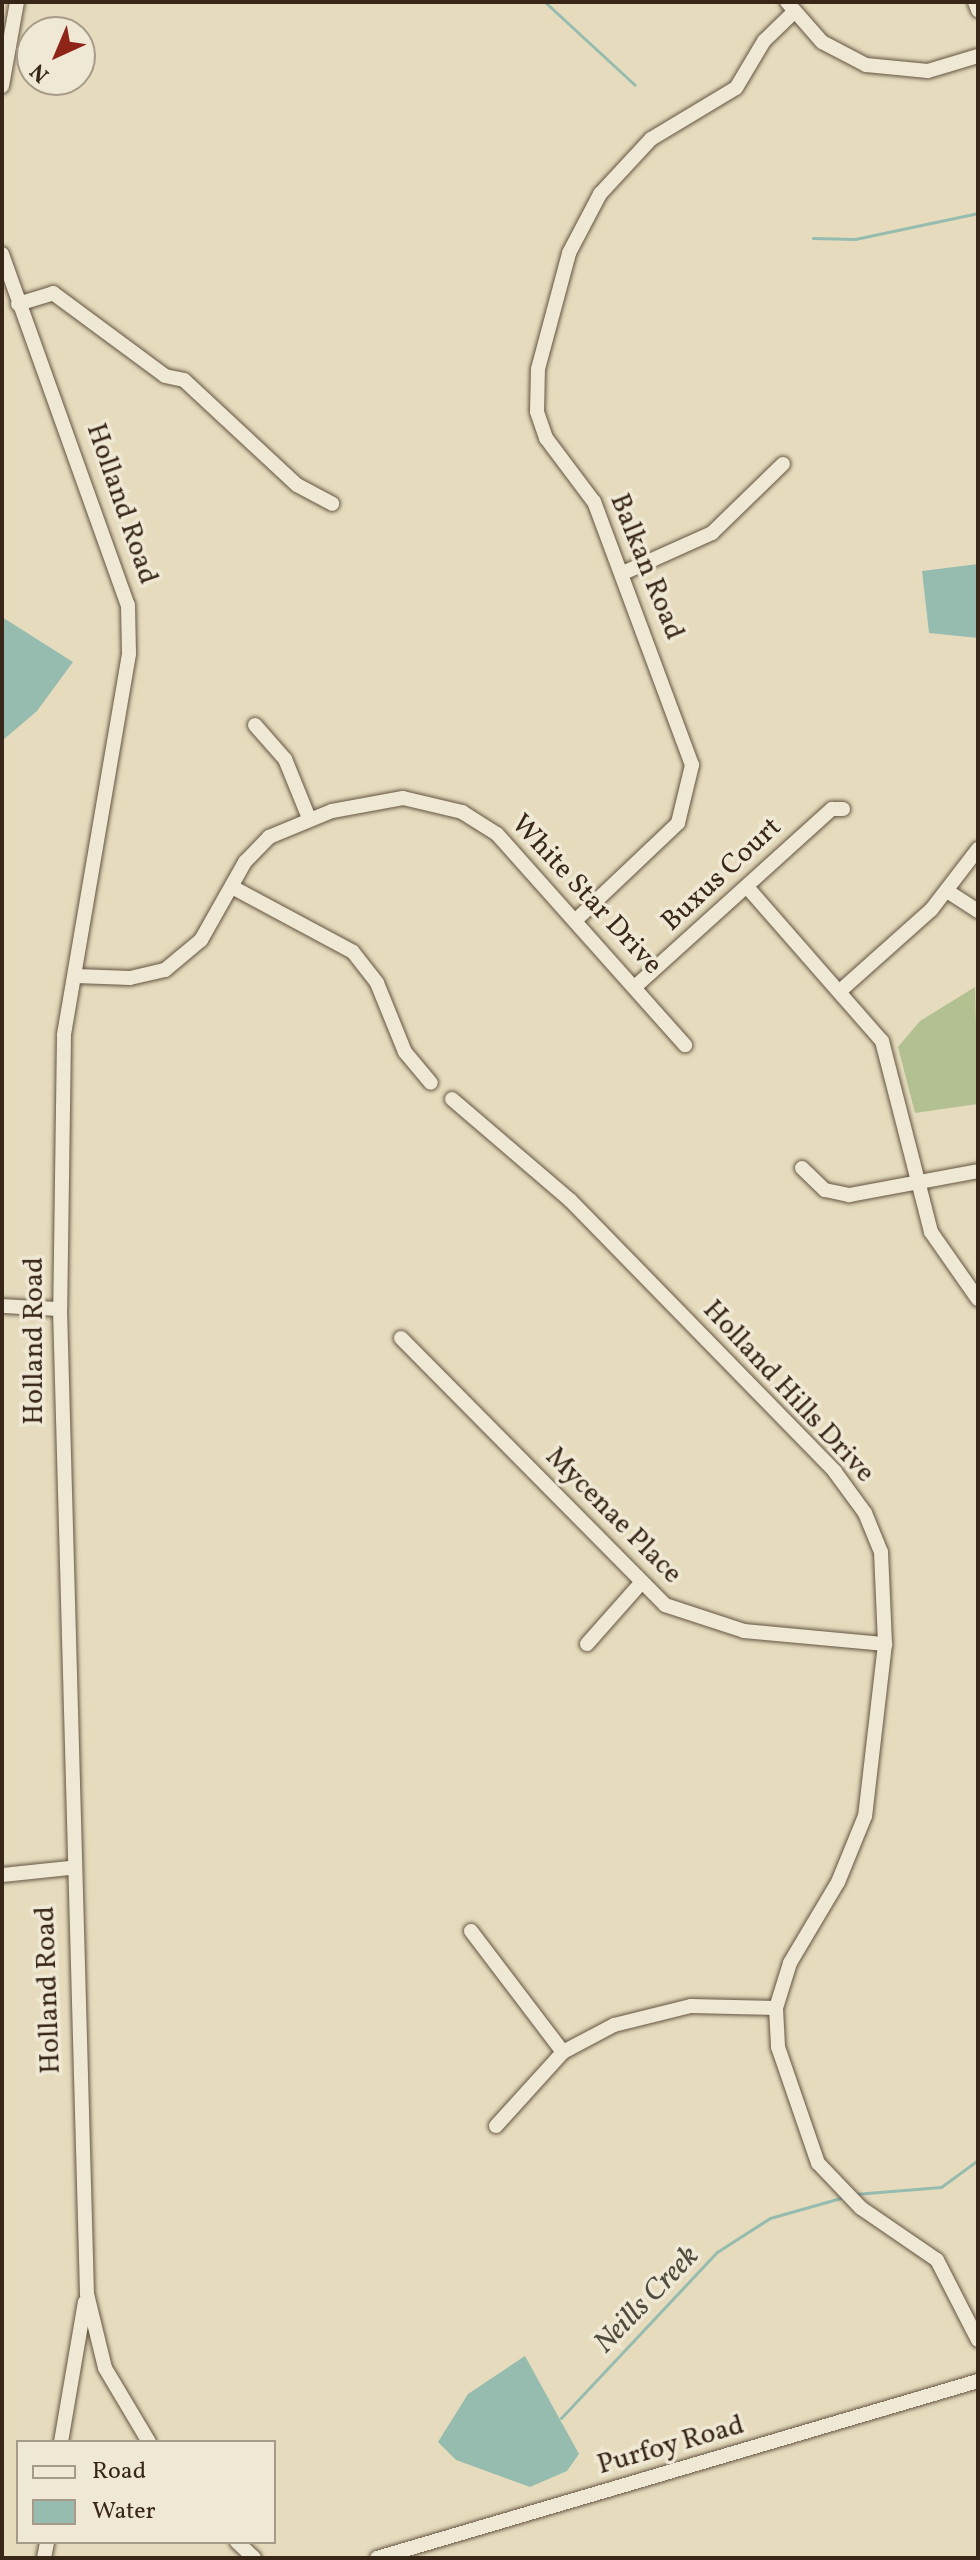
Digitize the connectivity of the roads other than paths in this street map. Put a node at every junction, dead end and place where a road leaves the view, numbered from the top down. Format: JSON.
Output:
{"nodes":[{"id":1,"x":17,"y":2,"type":"edge"},
{"id":2,"x":975,"y":2,"type":"edge"},
{"id":3,"x":791,"y":7,"type":"edge"},
{"id":4,"x":978,"y":10,"type":"edge"},
{"id":5,"x":978,"y":56,"type":"edge"},
{"id":6,"x":2,"y":86,"type":"edge"},
{"id":7,"x":2,"y":254,"type":"edge"},
{"id":8,"x":18,"y":304,"type":"junction"},
{"id":9,"x":783,"y":464,"type":"dead end"},
{"id":10,"x":332,"y":504,"type":"dead end"},
{"id":11,"x":623,"y":573,"type":"junction"},
{"id":12,"x":255,"y":725,"type":"dead end"},
{"id":13,"x":843,"y":809,"type":"dead end"},
{"id":14,"x":309,"y":818,"type":"junction"},
{"id":15,"x":978,"y":849,"type":"edge"},
{"id":16,"x":232,"y":887,"type":"junction"},
{"id":17,"x":747,"y":887,"type":"junction"},
{"id":18,"x":947,"y":891,"type":"junction"},
{"id":19,"x":978,"y":911,"type":"edge"},
{"id":20,"x":578,"y":918,"type":"junction"},
{"id":21,"x":76,"y":976,"type":"junction"},
{"id":22,"x":637,"y":985,"type":"junction"},
{"id":23,"x":840,"y":991,"type":"junction"},
{"id":24,"x":685,"y":1045,"type":"dead end"},
{"id":25,"x":431,"y":1083,"type":"dead end"},
{"id":26,"x":452,"y":1099,"type":"dead end"},
{"id":27,"x":802,"y":1168,"type":"dead end"},
{"id":28,"x":978,"y":1171,"type":"edge"},
{"id":29,"x":920,"y":1185,"type":"junction"},
{"id":30,"x":978,"y":1299,"type":"edge"},
{"id":31,"x":2,"y":1306,"type":"edge"},
{"id":32,"x":60,"y":1309,"type":"junction"},
{"id":33,"x":401,"y":1338,"type":"dead end"},
{"id":34,"x":640,"y":1584,"type":"junction"},
{"id":35,"x":587,"y":1644,"type":"dead end"},
{"id":36,"x":885,"y":1644,"type":"junction"},
{"id":37,"x":70,"y":1868,"type":"junction"},
{"id":38,"x":2,"y":1875,"type":"edge"},
{"id":39,"x":471,"y":1931,"type":"dead end"},
{"id":40,"x":776,"y":2008,"type":"junction"},
{"id":41,"x":563,"y":2052,"type":"junction"},
{"id":42,"x":496,"y":2126,"type":"dead end"},
{"id":43,"x":87,"y":2294,"type":"junction"},
{"id":44,"x":978,"y":2340,"type":"edge"},
{"id":45,"x":978,"y":2381,"type":"edge"},
{"id":46,"x":61,"y":2440,"type":"edge"},
{"id":47,"x":148,"y":2440,"type":"edge"},
{"id":48,"x":239,"y":2544,"type":"edge"},
{"id":49,"x":254,"y":2558,"type":"edge"},
{"id":50,"x":377,"y":2558,"type":"edge"}],
"edges":[{"from":1,"to":6,"type":"street"},
{"from":2,"to":4,"type":"street"},
{"from":3,"to":5,"type":"street"},
{"from":3,"to":11,"type":"street","name":"Balkan Road"},
{"from":7,"to":8,"type":"street","name":"Holland Road"},
{"from":8,"to":10,"type":"street"},
{"from":8,"to":21,"type":"street","name":"Holland Road"},
{"from":9,"to":11,"type":"street"},
{"from":11,"to":20,"type":"street","name":"Balkan Road"},
{"from":12,"to":14,"type":"street"},
{"from":13,"to":17,"type":"street","name":"Buxus Court"},
{"from":14,"to":16,"type":"street","name":"White Star Drive"},
{"from":14,"to":20,"type":"street","name":"White Star Drive"},
{"from":15,"to":18,"type":"street"},
{"from":16,"to":21,"type":"street","name":"White Star Drive"},
{"from":16,"to":25,"type":"street"},
{"from":17,"to":22,"type":"street","name":"Buxus Court"},
{"from":17,"to":23,"type":"street"},
{"from":18,"to":19,"type":"street"},
{"from":18,"to":23,"type":"street"},
{"from":20,"to":22,"type":"street","name":"White Star Drive"},
{"from":21,"to":32,"type":"street","name":"Holland Road"},
{"from":22,"to":24,"type":"street","name":"White Star Drive"},
{"from":23,"to":29,"type":"street"},
{"from":26,"to":36,"type":"street","name":"Holland Hills Drive"},
{"from":27,"to":29,"type":"street"},
{"from":28,"to":29,"type":"street"},
{"from":29,"to":30,"type":"street"},
{"from":31,"to":32,"type":"street"},
{"from":32,"to":37,"type":"street","name":"Holland Road"},
{"from":33,"to":34,"type":"street","name":"Mycenae Place"},
{"from":34,"to":35,"type":"street"},
{"from":34,"to":36,"type":"street","name":"Mycenae Place"},
{"from":36,"to":40,"type":"street","name":"Holland Hills Drive"},
{"from":37,"to":38,"type":"street"},
{"from":37,"to":43,"type":"street","name":"Holland Road"},
{"from":39,"to":41,"type":"street"},
{"from":40,"to":41,"type":"street"},
{"from":40,"to":44,"type":"street","name":"Holland Hills Drive"},
{"from":41,"to":42,"type":"street"},
{"from":43,"to":46,"type":"street"},
{"from":43,"to":47,"type":"street","name":"Holland Road"},
{"from":45,"to":50,"type":"street","name":"Purfoy Road"},
{"from":48,"to":49,"type":"street"}]}
